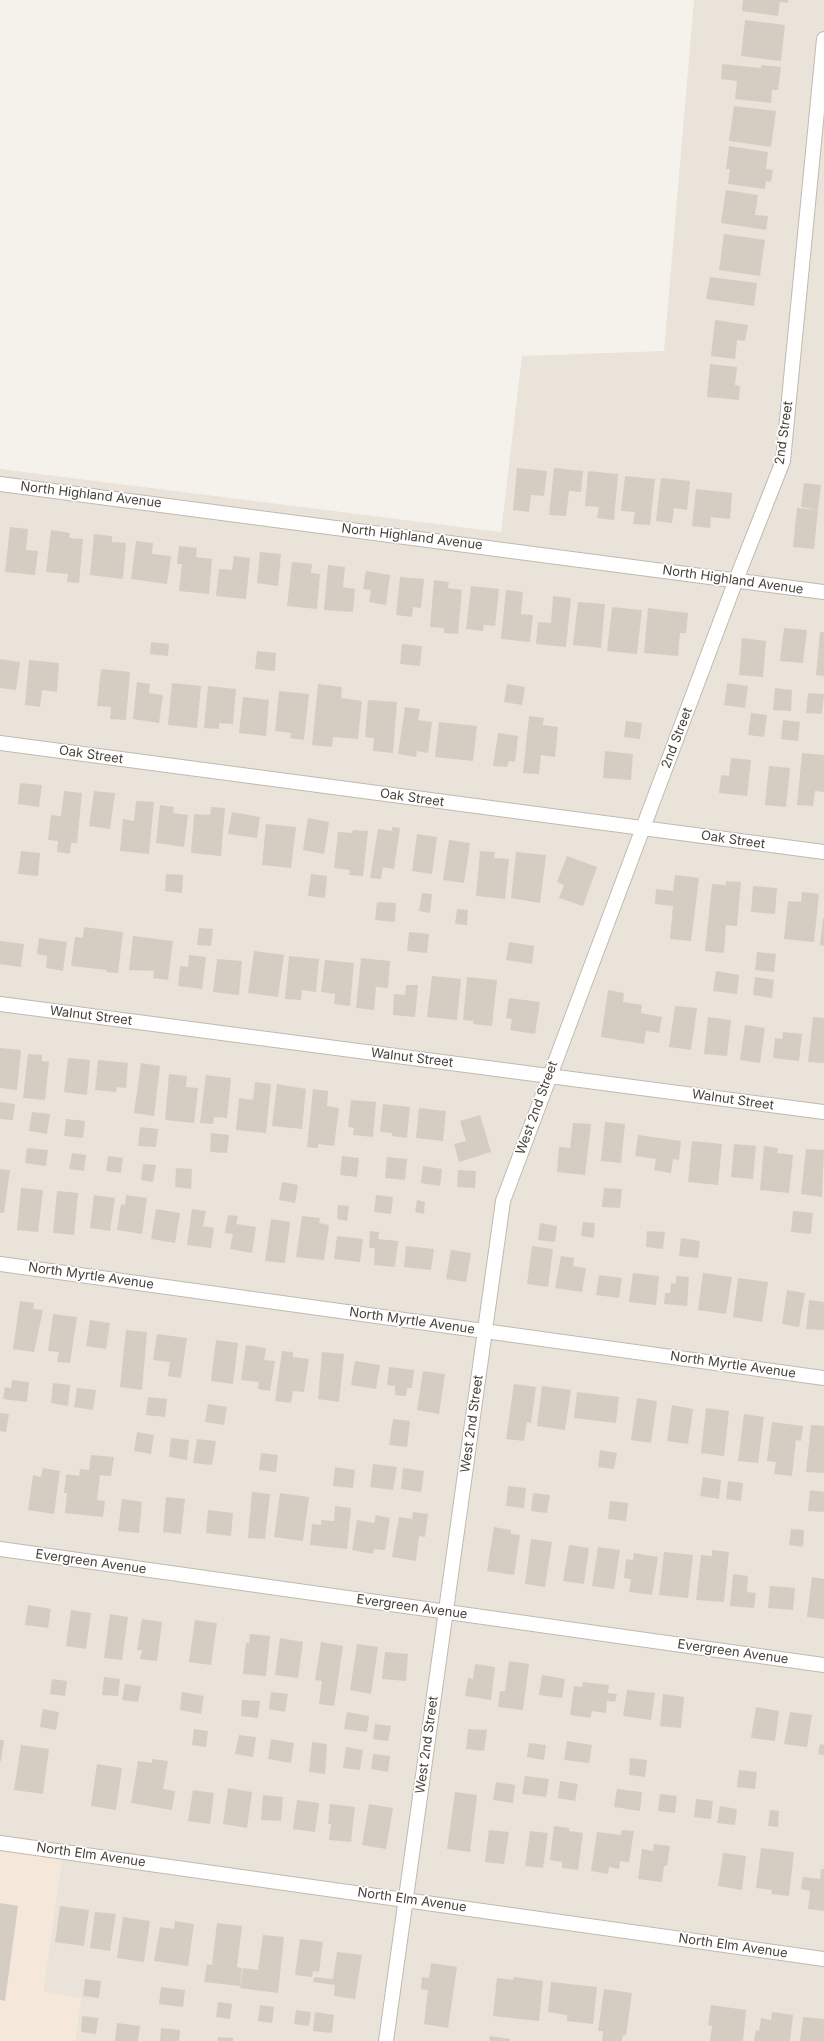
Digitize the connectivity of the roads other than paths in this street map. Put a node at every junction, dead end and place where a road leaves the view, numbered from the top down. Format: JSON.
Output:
{"nodes":[{"id":1,"x":824,"y":39,"type":"edge"},
{"id":2,"x":0,"y":484,"type":"edge"},
{"id":3,"x":736,"y":580,"type":"junction"},
{"id":4,"x":824,"y":592,"type":"edge"},
{"id":5,"x":0,"y":743,"type":"edge"},
{"id":6,"x":642,"y":828,"type":"junction"},
{"id":7,"x":824,"y":852,"type":"edge"},
{"id":8,"x":0,"y":1004,"type":"edge"},
{"id":9,"x":549,"y":1075,"type":"junction"},
{"id":10,"x":824,"y":1112,"type":"edge"},
{"id":11,"x":0,"y":1264,"type":"edge"},
{"id":12,"x":485,"y":1331,"type":"junction"},
{"id":13,"x":824,"y":1378,"type":"edge"},
{"id":14,"x":0,"y":1549,"type":"edge"},
{"id":15,"x":446,"y":1612,"type":"junction"},
{"id":16,"x":824,"y":1665,"type":"edge"},
{"id":17,"x":0,"y":1843,"type":"edge"},
{"id":18,"x":406,"y":1899,"type":"junction"},
{"id":19,"x":824,"y":1959,"type":"edge"},
{"id":20,"x":386,"y":2041,"type":"edge"}],
"edges":[{"from":1,"to":3,"type":"street","name":"2nd Street"},
{"from":2,"to":3,"type":"street","name":"North Highland Avenue"},
{"from":3,"to":4,"type":"street","name":"North Highland Avenue"},
{"from":3,"to":6,"type":"street","name":"2nd Street"},
{"from":5,"to":6,"type":"street","name":"Oak Street"},
{"from":6,"to":7,"type":"street","name":"Oak Street"},
{"from":6,"to":9,"type":"street","name":"West 2nd Street"},
{"from":8,"to":9,"type":"street","name":"Walnut Street"},
{"from":9,"to":10,"type":"street","name":"Walnut Street"},
{"from":9,"to":12,"type":"street","name":"West 2nd Street"},
{"from":11,"to":12,"type":"street","name":"North Myrtle Avenue"},
{"from":12,"to":13,"type":"street","name":"North Myrtle Avenue"},
{"from":12,"to":15,"type":"street","name":"West 2nd Street"},
{"from":14,"to":15,"type":"street","name":"Evergreen Avenue"},
{"from":15,"to":16,"type":"street","name":"Evergreen Avenue"},
{"from":15,"to":18,"type":"street","name":"West 2nd Street"},
{"from":17,"to":18,"type":"street","name":"North Elm Avenue"},
{"from":18,"to":19,"type":"street","name":"North Elm Avenue"},
{"from":18,"to":20,"type":"street","name":"West 2nd Street"}]}
